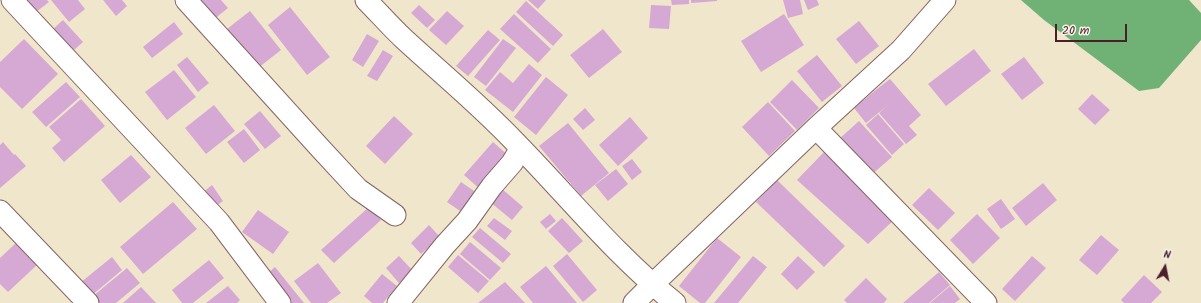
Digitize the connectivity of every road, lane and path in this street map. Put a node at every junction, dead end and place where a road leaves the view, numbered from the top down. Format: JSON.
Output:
{"nodes":[{"id":1,"x":12,"y":0,"type":"edge"},
{"id":2,"x":186,"y":0,"type":"edge"},
{"id":3,"x":366,"y":0,"type":"edge"},
{"id":4,"x":945,"y":0,"type":"edge"},
{"id":5,"x":816,"y":128,"type":"junction"},
{"id":6,"x":521,"y":148,"type":"junction"},
{"id":7,"x":0,"y":211,"type":"edge"},
{"id":8,"x":395,"y":215,"type":"dead end"},
{"id":9,"x":652,"y":285,"type":"junction"},
{"id":10,"x":88,"y":303,"type":"edge"},
{"id":11,"x":280,"y":303,"type":"edge"},
{"id":12,"x":398,"y":303,"type":"edge"},
{"id":13,"x":634,"y":303,"type":"edge"},
{"id":14,"x":675,"y":303,"type":"edge"},
{"id":15,"x":986,"y":303,"type":"edge"}],
"edges":[{"from":1,"to":11,"type":"street"},
{"from":2,"to":8,"type":"street"},
{"from":3,"to":6,"type":"street"},
{"from":4,"to":5,"type":"street"},
{"from":5,"to":9,"type":"street"},
{"from":5,"to":15,"type":"street"},
{"from":6,"to":9,"type":"street"},
{"from":6,"to":12,"type":"street"},
{"from":7,"to":10,"type":"street"},
{"from":9,"to":13,"type":"street"},
{"from":9,"to":14,"type":"street"}]}
